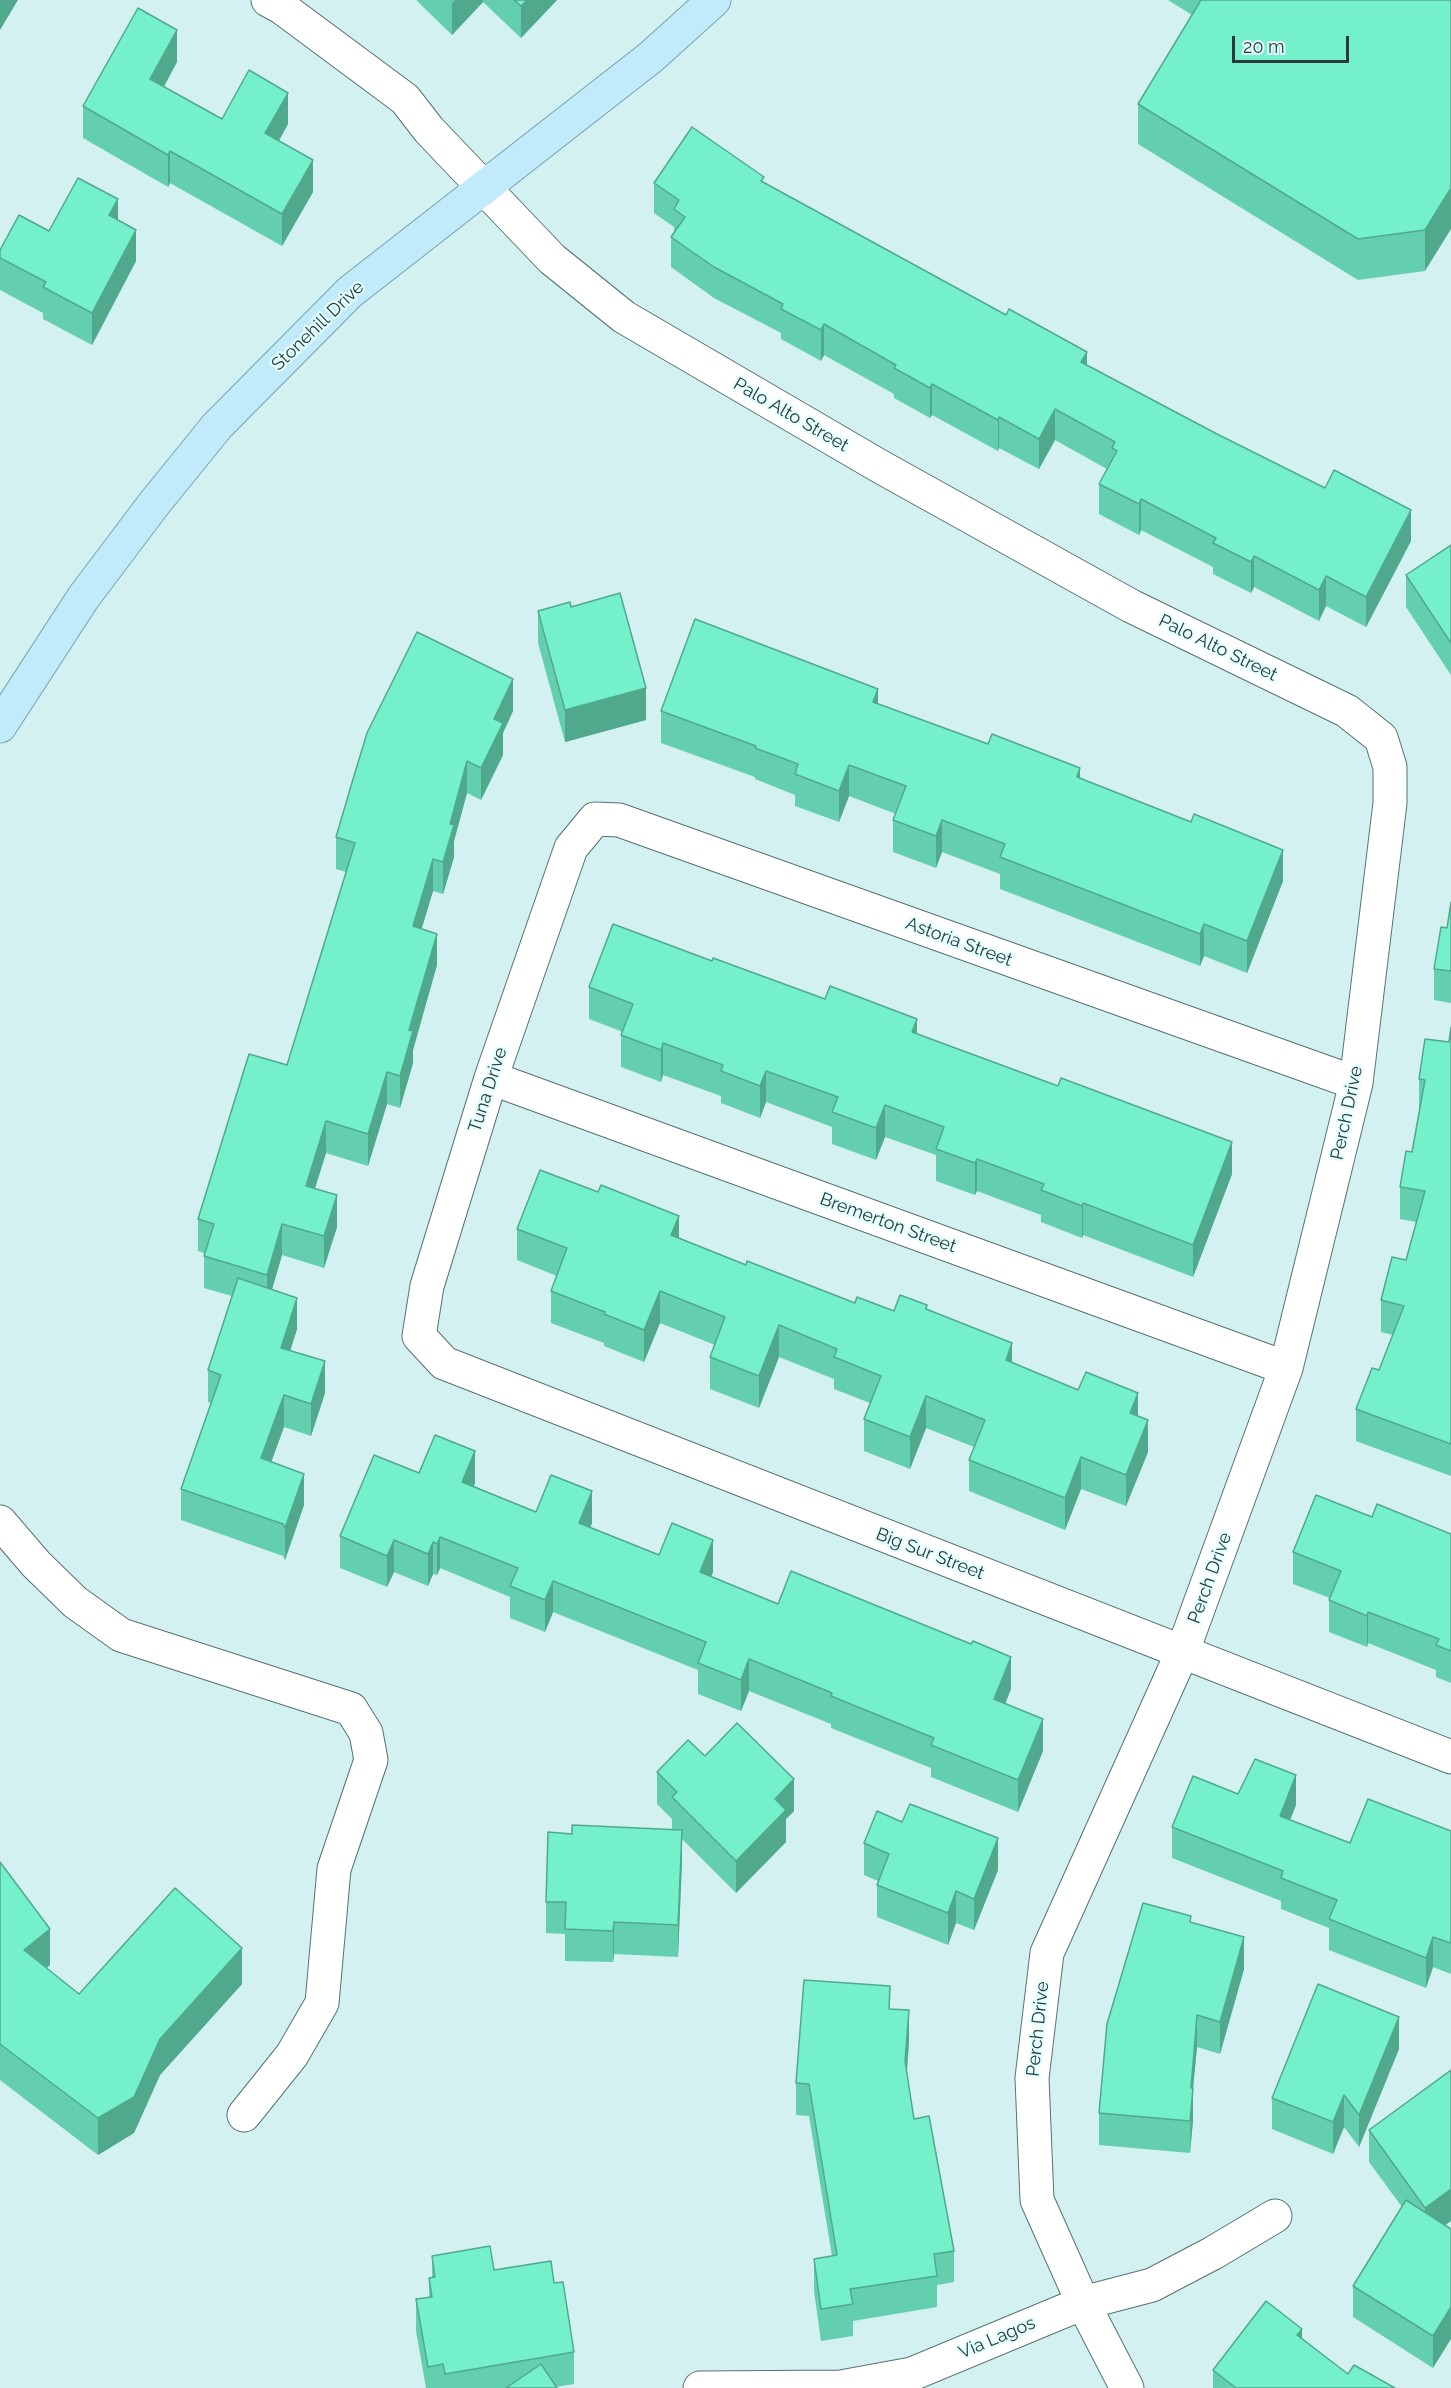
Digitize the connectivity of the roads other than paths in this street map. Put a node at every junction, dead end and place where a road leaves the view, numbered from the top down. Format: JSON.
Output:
{"nodes":[{"id":1,"x":268,"y":0,"type":"edge"},
{"id":2,"x":714,"y":0,"type":"edge"},
{"id":3,"x":486,"y":188,"type":"junction"},
{"id":4,"x":0,"y":726,"type":"edge"},
{"id":5,"x":1381,"y":738,"type":"joint"},
{"id":6,"x":571,"y":848,"type":"joint"},
{"id":7,"x":490,"y":1078,"type":"junction"},
{"id":8,"x":1356,"y":1083,"type":"junction"},
{"id":9,"x":419,"y":1336,"type":"joint"},
{"id":10,"x":1286,"y":1368,"type":"junction"},
{"id":11,"x":0,"y":1522,"type":"edge"},
{"id":12,"x":1182,"y":1653,"type":"junction"},
{"id":13,"x":1451,"y":1756,"type":"edge"},
{"id":14,"x":244,"y":2115,"type":"dead end"},
{"id":15,"x":1275,"y":2216,"type":"dead end"},
{"id":16,"x":1083,"y":2302,"type":"junction"},
{"id":17,"x":700,"y":2388,"type":"edge"},
{"id":18,"x":1127,"y":2388,"type":"edge"}],
"edges":[{"from":1,"to":3,"type":"street","name":"Palo Alto Street"},
{"from":2,"to":3,"type":"main road","name":"Stonehill Drive"},
{"from":3,"to":4,"type":"main road","name":"Stonehill Drive"},
{"from":3,"to":5,"type":"street","name":"Palo Alto Street"},
{"from":5,"to":8,"type":"street","name":"Perch Drive"},
{"from":6,"to":7,"type":"street","name":"Tuna Drive"},
{"from":6,"to":8,"type":"street","name":"Astoria Street"},
{"from":7,"to":9,"type":"street","name":"Tuna Drive"},
{"from":7,"to":10,"type":"street","name":"Bremerton Street"},
{"from":8,"to":10,"type":"street","name":"Perch Drive"},
{"from":9,"to":12,"type":"street","name":"Big Sur Street"},
{"from":10,"to":12,"type":"street","name":"Perch Drive"},
{"from":11,"to":14,"type":"street"},
{"from":12,"to":13,"type":"street","name":"Big Sur Street"},
{"from":12,"to":16,"type":"street","name":"Perch Drive"},
{"from":15,"to":16,"type":"street","name":"Via Lagos"},
{"from":16,"to":17,"type":"street","name":"Via Lagos"},
{"from":16,"to":18,"type":"street","name":"Perch Drive"}]}
